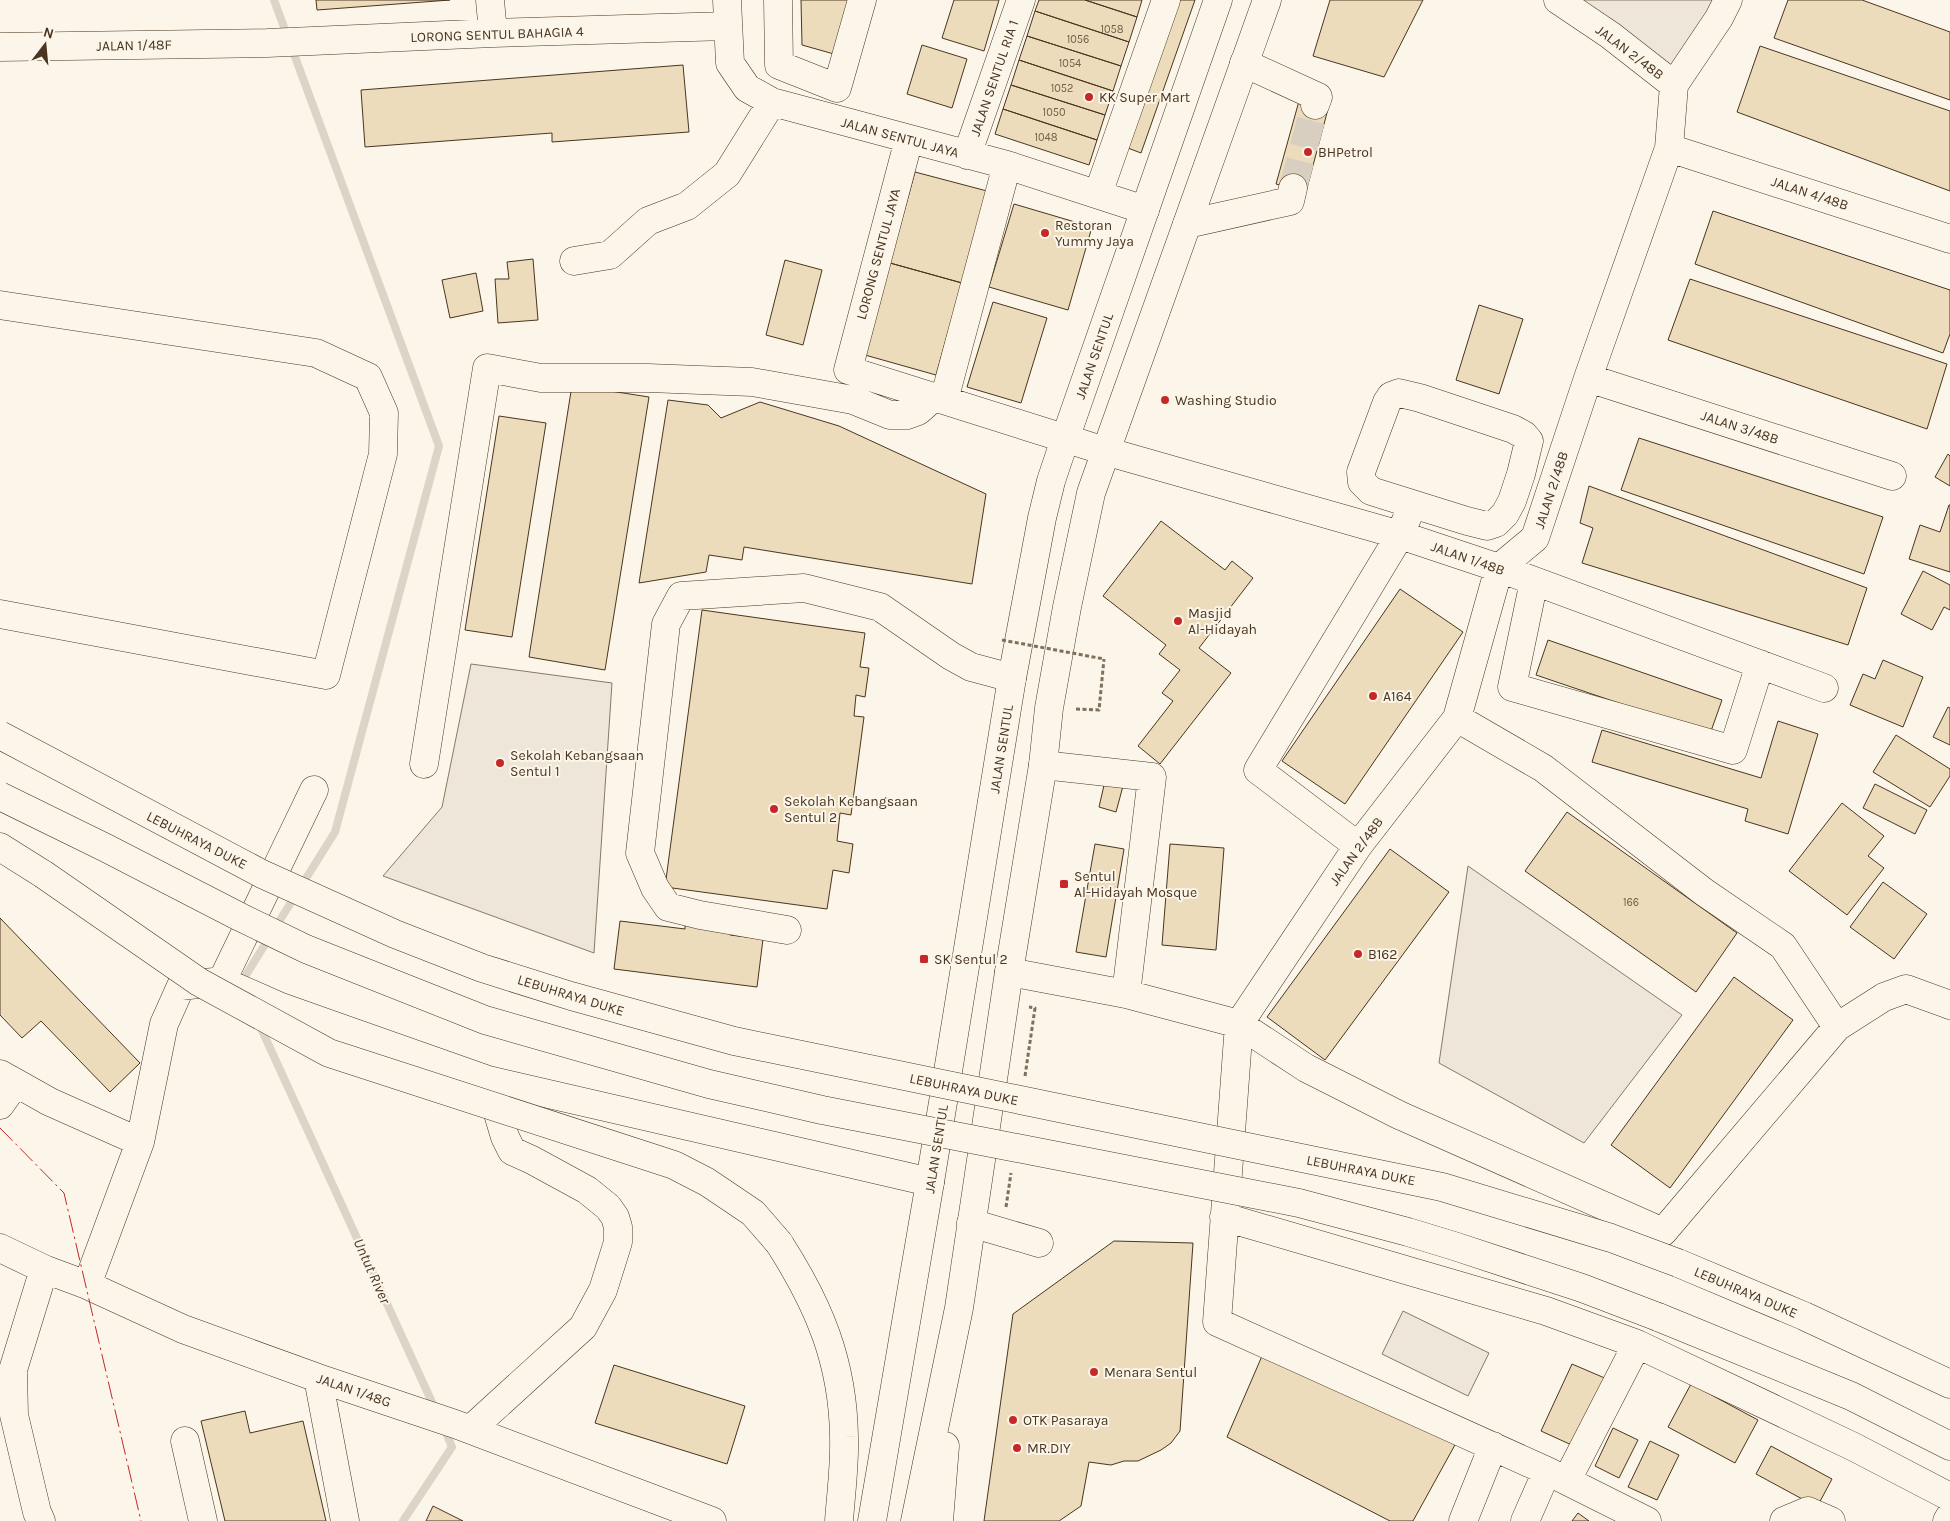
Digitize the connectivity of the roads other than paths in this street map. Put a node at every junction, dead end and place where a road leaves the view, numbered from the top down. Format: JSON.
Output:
{"nodes":[{"id":1,"x":490,"y":0,"type":"edge"},
{"id":2,"x":778,"y":0,"type":"edge"},
{"id":3,"x":862,"y":0,"type":"edge"},
{"id":4,"x":1021,"y":0,"type":"edge"},
{"id":5,"x":1166,"y":0,"type":"edge"},
{"id":6,"x":1218,"y":0,"type":"edge"},
{"id":7,"x":1267,"y":0,"type":"edge"},
{"id":8,"x":1558,"y":0,"type":"edge"},
{"id":9,"x":1728,"y":0,"type":"edge"},
{"id":10,"x":727,"y":13,"type":"edge"},
{"id":11,"x":493,"y":33,"type":"junction"},
{"id":12,"x":267,"y":43,"type":"joint"},
{"id":13,"x":0,"y":47,"type":"edge"},
{"id":14,"x":1244,"y":63,"type":"junction"},
{"id":15,"x":1674,"y":85,"type":"junction"},
{"id":16,"x":772,"y":102,"type":"junction"},
{"id":17,"x":1315,"y":105,"type":"dead end"},
{"id":18,"x":909,"y":139,"type":"junction"},
{"id":19,"x":1669,"y":148,"type":"junction"},
{"id":20,"x":968,"y":155,"type":"junction"},
{"id":21,"x":1007,"y":166,"type":"junction"},
{"id":22,"x":1293,"y":188,"type":"tunnel mouth"},
{"id":23,"x":1098,"y":194,"type":"junction"},
{"id":24,"x":1145,"y":210,"type":"junction"},
{"id":25,"x":1187,"y":224,"type":"junction"},
{"id":26,"x":1950,"y":239,"type":"edge"},
{"id":27,"x":574,"y":261,"type":"dead end"},
{"id":28,"x":0,"y":305,"type":"edge"},
{"id":29,"x":848,"y":370,"type":"joint"},
{"id":30,"x":1588,"y":378,"type":"junction"},
{"id":31,"x":939,"y":399,"type":"junction"},
{"id":32,"x":1065,"y":438,"type":"junction"},
{"id":33,"x":1105,"y":451,"type":"junction"},
{"id":34,"x":1892,"y":476,"type":"dead end"},
{"id":35,"x":1412,"y":504,"type":"junction"},
{"id":36,"x":1400,"y":535,"type":"junction"},
{"id":37,"x":1499,"y":568,"type":"junction"},
{"id":38,"x":1534,"y":581,"type":"junction"},
{"id":39,"x":0,"y":614,"type":"edge"},
{"id":40,"x":1760,"y":664,"type":"junction"},
{"id":41,"x":1012,"y":678,"type":"junction"},
{"id":42,"x":1824,"y":688,"type":"dead end"},
{"id":43,"x":1457,"y":718,"type":"junction"},
{"id":44,"x":0,"y":735,"type":"edge"},
{"id":45,"x":424,"y":764,"type":"dead end"},
{"id":46,"x":1043,"y":766,"type":"junction"},
{"id":47,"x":314,"y":790,"type":"dead end"},
{"id":48,"x":0,"y":796,"type":"edge"},
{"id":49,"x":1358,"y":846,"type":"junction"},
{"id":50,"x":0,"y":848,"type":"edge"},
{"id":51,"x":787,"y":930,"type":"dead end"},
{"id":52,"x":1009,"y":972,"type":"junction"},
{"id":53,"x":222,"y":980,"type":"junction"},
{"id":54,"x":1126,"y":994,"type":"junction"},
{"id":55,"x":1950,"y":1005,"type":"edge"},
{"id":56,"x":1239,"y":1024,"type":"junction"},
{"id":57,"x":1837,"y":1027,"type":"junction"},
{"id":58,"x":488,"y":1080,"type":"junction"},
{"id":59,"x":5,"y":1088,"type":"edge"},
{"id":60,"x":140,"y":1142,"type":"junction"},
{"id":61,"x":930,"y":1182,"type":"junction"},
{"id":62,"x":1224,"y":1217,"type":"junction"},
{"id":63,"x":971,"y":1223,"type":"junction"},
{"id":64,"x":1039,"y":1243,"type":"dead end"},
{"id":65,"x":0,"y":1248,"type":"edge"},
{"id":66,"x":916,"y":1268,"type":"junction"},
{"id":67,"x":44,"y":1270,"type":"junction"},
{"id":68,"x":87,"y":1285,"type":"junction"},
{"id":69,"x":958,"y":1308,"type":"junction"},
{"id":70,"x":1637,"y":1344,"type":"junction"},
{"id":71,"x":318,"y":1378,"type":"junction"},
{"id":72,"x":1950,"y":1384,"type":"edge"},
{"id":73,"x":463,"y":1427,"type":"junction"},
{"id":74,"x":185,"y":1440,"type":"dead end"},
{"id":75,"x":1493,"y":1446,"type":"junction"},
{"id":76,"x":1950,"y":1446,"type":"edge"},
{"id":77,"x":1557,"y":1476,"type":"junction"},
{"id":78,"x":1950,"y":1498,"type":"edge"},
{"id":79,"x":674,"y":1514,"type":"edge"},
{"id":80,"x":1950,"y":1516,"type":"edge"},
{"id":81,"x":42,"y":1521,"type":"edge"},
{"id":82,"x":203,"y":1521,"type":"edge"},
{"id":83,"x":345,"y":1521,"type":"edge"},
{"id":84,"x":712,"y":1521,"type":"edge"},
{"id":85,"x":839,"y":1521,"type":"edge"},
{"id":86,"x":872,"y":1521,"type":"edge"},
{"id":87,"x":888,"y":1521,"type":"edge"},
{"id":88,"x":915,"y":1521,"type":"edge"},
{"id":89,"x":940,"y":1521,"type":"edge"},
{"id":90,"x":1463,"y":1521,"type":"edge"},
{"id":91,"x":1525,"y":1521,"type":"edge"},
{"id":92,"x":1647,"y":1521,"type":"edge"},
{"id":93,"x":1784,"y":1521,"type":"edge"},
{"id":94,"x":1831,"y":1521,"type":"edge"},
{"id":95,"x":1946,"y":1521,"type":"edge"}],
"edges":[{"from":1,"to":11,"type":"main road"},
{"from":2,"to":3,"type":"main road"},
{"from":4,"to":20,"type":"main road","name":"JALAN SENTUL RIA 1"},
{"from":5,"to":23,"type":"main road"},
{"from":6,"to":24,"type":"main road","name":"JALAN SENTUL"},
{"from":7,"to":14,"type":"main road"},
{"from":8,"to":15,"type":"main road","name":"JALAN 2/48B"},
{"from":9,"to":15,"type":"main road"},
{"from":10,"to":11,"type":"main road","name":"LORONG SENTUL BAHAGIA 4"},
{"from":10,"to":16,"type":"main road","name":"JALAN SENTUL JAYA"},
{"from":11,"to":12,"type":"main road","name":"LORONG SENTUL BAHAGIA 4"},
{"from":12,"to":13,"type":"main road","name":"JALAN 1/48F"},
{"from":14,"to":17,"type":"main road"},
{"from":14,"to":25,"type":"main road"},
{"from":15,"to":19,"type":"main road","name":"JALAN 2/48B"},
{"from":16,"to":18,"type":"main road","name":"JALAN SENTUL JAYA"},
{"from":16,"to":27,"type":"main road"},
{"from":18,"to":20,"type":"main road","name":"JALAN SENTUL JAYA"},
{"from":18,"to":29,"type":"main road","name":"LORONG SENTUL JAYA"},
{"from":19,"to":26,"type":"main road","name":"JALAN 4/48B"},
{"from":19,"to":30,"type":"main road","name":"JALAN 2/48B"},
{"from":20,"to":21,"type":"main road","name":"JALAN SENTUL JAYA"},
{"from":21,"to":23,"type":"main road","name":"JALAN SENTUL JAYA"},
{"from":21,"to":31,"type":"main road"},
{"from":22,"to":25,"type":"main road"},
{"from":23,"to":24,"type":"main road","name":"JALAN SENTUL JAYA"},
{"from":24,"to":32,"type":"main road","name":"JALAN SENTUL"},
{"from":25,"to":33,"type":"main road"},
{"from":28,"to":39,"type":"main road"},
{"from":29,"to":31,"type":"main road","name":"JALAN 1/48B"},
{"from":30,"to":34,"type":"main road","name":"JALAN 3/48B"},
{"from":30,"to":37,"type":"main road","name":"JALAN 2/48B"},
{"from":31,"to":32,"type":"main road","name":"JALAN 1/48B"},
{"from":31,"to":45,"type":"main road"},
{"from":32,"to":33,"type":"main road","name":"JALAN 1/48B"},
{"from":32,"to":41,"type":"main road","name":"JALAN SENTUL"},
{"from":33,"to":36,"type":"main road","name":"JALAN 1/48B"},
{"from":33,"to":46,"type":"main road"},
{"from":35,"to":35,"type":"main road"},
{"from":35,"to":36,"type":"main road"},
{"from":36,"to":37,"type":"main road","name":"JALAN 1/48B"},
{"from":36,"to":49,"type":"main road"},
{"from":37,"to":38,"type":"main road","name":"JALAN 1/48B"},
{"from":37,"to":43,"type":"main road","name":"JALAN 2/48B"},
{"from":38,"to":40,"type":"main road","name":"JALAN 1/48B"},
{"from":38,"to":40,"type":"main road"},
{"from":40,"to":42,"type":"main road","name":"JALAN 1/48B"},
{"from":41,"to":51,"type":"main road"},
{"from":41,"to":61,"type":"main road","name":"JALAN SENTUL"},
{"from":43,"to":49,"type":"main road","name":"JALAN 2/48B"},
{"from":43,"to":57,"type":"main road"},
{"from":44,"to":72,"type":"main road","name":"LEBUHRAYA DUKE","bridge":true},
{"from":46,"to":52,"type":"main road"},
{"from":46,"to":54,"type":"main road"},
{"from":47,"to":53,"type":"main road"},
{"from":48,"to":76,"type":"main road","bridge":true},
{"from":49,"to":56,"type":"main road","name":"JALAN 2/48B"},
{"from":50,"to":85,"type":"main road","bridge":true},
{"from":52,"to":54,"type":"main road"},
{"from":52,"to":63,"type":"main road"},
{"from":53,"to":58,"type":"main road"},
{"from":53,"to":60,"type":"main road"},
{"from":54,"to":56,"type":"main road"},
{"from":55,"to":57,"type":"main road"},
{"from":56,"to":57,"type":"main road"},
{"from":56,"to":62,"type":"main road"},
{"from":58,"to":61,"type":"main road"},
{"from":58,"to":73,"type":"main road"},
{"from":59,"to":60,"type":"main road"},
{"from":60,"to":68,"type":"main road"},
{"from":61,"to":66,"type":"main road","name":"JALAN SENTUL"},
{"from":62,"to":70,"type":"main road"},
{"from":62,"to":75,"type":"main road"},
{"from":63,"to":64,"type":"main road"},
{"from":63,"to":69,"type":"main road"},
{"from":65,"to":67,"type":"main road","name":"JALAN 1/48G"},
{"from":66,"to":86,"type":"main road","name":"JALAN SENTUL"},
{"from":66,"to":87,"type":"main road"},
{"from":67,"to":68,"type":"main road","name":"JALAN 1/48G"},
{"from":67,"to":81,"type":"main road"},
{"from":68,"to":71,"type":"main road","name":"JALAN 1/48G"},
{"from":69,"to":88,"type":"main road"},
{"from":69,"to":89,"type":"main road"},
{"from":70,"to":77,"type":"main road"},
{"from":70,"to":78,"type":"main road"},
{"from":71,"to":73,"type":"main road","name":"JALAN 1/48G"},
{"from":71,"to":83,"type":"main road"},
{"from":73,"to":79,"type":"main road","name":"JALAN 1/48G"},
{"from":74,"to":82,"type":"main road"},
{"from":75,"to":77,"type":"main road"},
{"from":75,"to":90,"type":"main road"},
{"from":77,"to":91,"type":"main road"},
{"from":77,"to":92,"type":"main road"},
{"from":79,"to":84,"type":"main road","name":"JALAN 1/48G"},
{"from":80,"to":95,"type":"main road"},
{"from":93,"to":94,"type":"main road"}]}
